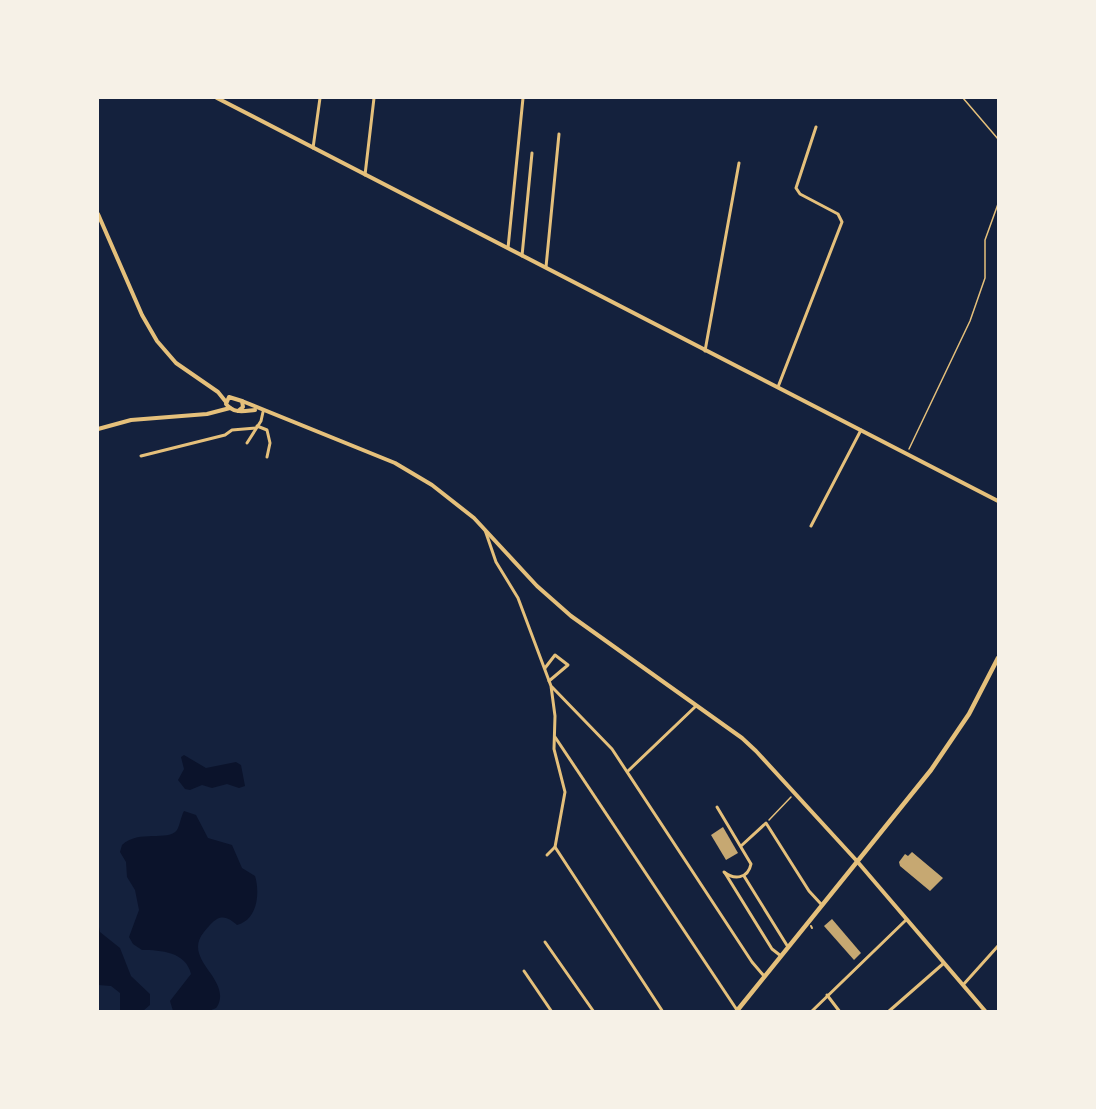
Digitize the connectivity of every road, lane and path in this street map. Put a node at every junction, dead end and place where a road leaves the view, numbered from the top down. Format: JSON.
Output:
{"nodes":[{"id":1,"x":217,"y":98,"type":"edge"},
{"id":2,"x":320,"y":98,"type":"edge"},
{"id":3,"x":374,"y":98,"type":"edge"},
{"id":4,"x":523,"y":98,"type":"edge"},
{"id":5,"x":963,"y":98,"type":"edge"},
{"id":6,"x":816,"y":127,"type":"dead end"},
{"id":7,"x":559,"y":134,"type":"dead end"},
{"id":8,"x":999,"y":140,"type":"edge"},
{"id":9,"x":313,"y":148,"type":"junction"},
{"id":10,"x":532,"y":153,"type":"dead end"},
{"id":11,"x":740,"y":163,"type":"dead end"},
{"id":12,"x":365,"y":175,"type":"junction"},
{"id":13,"x":999,"y":204,"type":"edge"},
{"id":14,"x":98,"y":214,"type":"edge"},
{"id":15,"x":508,"y":250,"type":"junction"},
{"id":16,"x":522,"y":257,"type":"junction"},
{"id":17,"x":546,"y":269,"type":"junction"},
{"id":18,"x":705,"y":351,"type":"junction"},
{"id":19,"x":778,"y":387,"type":"junction"},
{"id":20,"x":223,"y":396,"type":"junction"},
{"id":21,"x":230,"y":397,"type":"junction"},
{"id":22,"x":242,"y":401,"type":"junction"},
{"id":23,"x":226,"y":402,"type":"junction"},
{"id":24,"x":230,"y":408,"type":"junction"},
{"id":25,"x":256,"y":410,"type":"junction"},
{"id":26,"x":238,"y":411,"type":"junction"},
{"id":27,"x":263,"y":412,"type":"junction"},
{"id":28,"x":256,"y":427,"type":"junction"},
{"id":29,"x":98,"y":429,"type":"edge"},
{"id":30,"x":861,"y":430,"type":"junction"},
{"id":31,"x":247,"y":443,"type":"dead end"},
{"id":32,"x":907,"y":453,"type":"junction"},
{"id":33,"x":141,"y":456,"type":"dead end"},
{"id":34,"x":267,"y":457,"type":"dead end"},
{"id":35,"x":999,"y":501,"type":"edge"},
{"id":36,"x":811,"y":526,"type":"dead end"},
{"id":37,"x":485,"y":529,"type":"junction"},
{"id":38,"x":999,"y":658,"type":"edge"},
{"id":39,"x":545,"y":668,"type":"junction"},
{"id":40,"x":549,"y":681,"type":"junction"},
{"id":41,"x":551,"y":686,"type":"junction"},
{"id":42,"x":697,"y":705,"type":"junction"},
{"id":43,"x":555,"y":736,"type":"junction"},
{"id":44,"x":628,"y":771,"type":"junction"},
{"id":45,"x":795,"y":792,"type":"junction"},
{"id":46,"x":717,"y":807,"type":"dead end"},
{"id":47,"x":766,"y":823,"type":"junction"},
{"id":48,"x":741,"y":846,"type":"junction"},
{"id":49,"x":556,"y":847,"type":"junction"},
{"id":50,"x":547,"y":855,"type":"dead end"},
{"id":51,"x":856,"y":860,"type":"junction"},
{"id":52,"x":744,"y":876,"type":"junction"},
{"id":53,"x":821,"y":904,"type":"junction"},
{"id":54,"x":906,"y":920,"type":"junction"},
{"id":55,"x":545,"y":942,"type":"dead end"},
{"id":56,"x":788,"y":946,"type":"junction"},
{"id":57,"x":999,"y":946,"type":"edge"},
{"id":58,"x":781,"y":956,"type":"junction"},
{"id":59,"x":944,"y":963,"type":"junction"},
{"id":60,"x":524,"y":971,"type":"dead end"},
{"id":61,"x":764,"y":976,"type":"junction"},
{"id":62,"x":963,"y":985,"type":"junction"},
{"id":63,"x":826,"y":995,"type":"junction"},
{"id":64,"x":894,"y":1010,"type":"edge"},
{"id":65,"x":552,"y":1011,"type":"edge"},
{"id":66,"x":594,"y":1011,"type":"edge"},
{"id":67,"x":663,"y":1011,"type":"edge"},
{"id":68,"x":736,"y":1011,"type":"edge"},
{"id":69,"x":810,"y":1011,"type":"edge"},
{"id":70,"x":840,"y":1011,"type":"edge"},
{"id":71,"x":888,"y":1011,"type":"edge"},
{"id":72,"x":986,"y":1011,"type":"edge"}],
"edges":[{"from":1,"to":9,"type":"main road"},
{"from":2,"to":9,"type":"street"},
{"from":3,"to":12,"type":"street"},
{"from":4,"to":15,"type":"street"},
{"from":5,"to":8,"type":"path"},
{"from":6,"to":19,"type":"street"},
{"from":7,"to":17,"type":"street"},
{"from":9,"to":12,"type":"main road"},
{"from":10,"to":16,"type":"street"},
{"from":11,"to":18,"type":"street"},
{"from":12,"to":15,"type":"main road"},
{"from":13,"to":32,"type":"path"},
{"from":14,"to":20,"type":"main road"},
{"from":15,"to":16,"type":"main road"},
{"from":16,"to":17,"type":"main road"},
{"from":17,"to":18,"type":"main road"},
{"from":18,"to":19,"type":"main road"},
{"from":19,"to":30,"type":"main road"},
{"from":20,"to":21,"type":"main road"},
{"from":20,"to":23,"type":"main road"},
{"from":21,"to":22,"type":"main road"},
{"from":21,"to":23,"type":"main road"},
{"from":22,"to":25,"type":"main road"},
{"from":22,"to":26,"type":"main road"},
{"from":23,"to":24,"type":"main road"},
{"from":24,"to":26,"type":"main road"},
{"from":24,"to":29,"type":"main road"},
{"from":25,"to":26,"type":"main road"},
{"from":25,"to":27,"type":"main road"},
{"from":27,"to":28,"type":"street"},
{"from":27,"to":37,"type":"main road"},
{"from":28,"to":31,"type":"street"},
{"from":28,"to":33,"type":"street"},
{"from":28,"to":34,"type":"street"},
{"from":30,"to":32,"type":"main road"},
{"from":30,"to":36,"type":"street"},
{"from":32,"to":35,"type":"main road"},
{"from":37,"to":39,"type":"street"},
{"from":37,"to":42,"type":"main road"},
{"from":38,"to":51,"type":"main road"},
{"from":39,"to":40,"type":"street"},
{"from":39,"to":40,"type":"street"},
{"from":40,"to":41,"type":"street"},
{"from":41,"to":43,"type":"street"},
{"from":41,"to":44,"type":"street"},
{"from":42,"to":44,"type":"street"},
{"from":42,"to":45,"type":"main road"},
{"from":43,"to":49,"type":"street"},
{"from":43,"to":68,"type":"street"},
{"from":44,"to":61,"type":"street"},
{"from":45,"to":47,"type":"path"},
{"from":45,"to":51,"type":"main road"},
{"from":46,"to":48,"type":"street"},
{"from":47,"to":48,"type":"street"},
{"from":47,"to":53,"type":"street"},
{"from":48,"to":52,"type":"street"},
{"from":49,"to":50,"type":"street"},
{"from":49,"to":67,"type":"street"},
{"from":51,"to":53,"type":"main road"},
{"from":51,"to":54,"type":"main road"},
{"from":52,"to":56,"type":"street"},
{"from":52,"to":58,"type":"street"},
{"from":53,"to":56,"type":"main road"},
{"from":54,"to":59,"type":"main road"},
{"from":54,"to":63,"type":"street"},
{"from":55,"to":66,"type":"street"},
{"from":56,"to":58,"type":"main road"},
{"from":57,"to":62,"type":"street"},
{"from":58,"to":61,"type":"main road"},
{"from":59,"to":62,"type":"main road"},
{"from":59,"to":64,"type":"street"},
{"from":60,"to":65,"type":"street"},
{"from":61,"to":68,"type":"main road"},
{"from":62,"to":72,"type":"main road"},
{"from":63,"to":69,"type":"street"},
{"from":63,"to":70,"type":"street"},
{"from":64,"to":71,"type":"street"}]}
